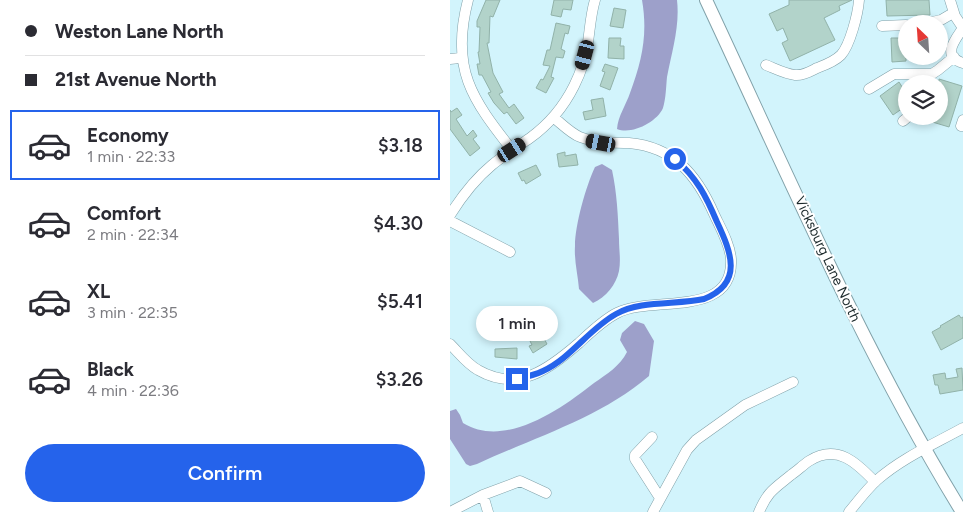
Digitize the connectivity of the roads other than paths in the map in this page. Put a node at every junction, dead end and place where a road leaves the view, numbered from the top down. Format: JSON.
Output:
{"nodes":[{"id":1,"x":468,"y":0,"type":"edge"},
{"id":2,"x":595,"y":0,"type":"edge"},
{"id":3,"x":706,"y":0,"type":"edge"},
{"id":4,"x":859,"y":0,"type":"edge"},
{"id":5,"x":950,"y":0,"type":"edge"},
{"id":6,"x":953,"y":13,"type":"junction"},
{"id":7,"x":948,"y":16,"type":"edge"},
{"id":8,"x":898,"y":25,"type":"edge"},
{"id":9,"x":882,"y":26,"type":"dead end"},
{"id":10,"x":963,"y":28,"type":"edge"},
{"id":11,"x":954,"y":57,"type":"junction"},
{"id":12,"x":455,"y":58,"type":"edge"},
{"id":13,"x":963,"y":63,"type":"edge"},
{"id":14,"x":766,"y":65,"type":"dead end"},
{"id":15,"x":901,"y":75,"type":"edge"},
{"id":16,"x":932,"y":75,"type":"edge"},
{"id":17,"x":869,"y":89,"type":"dead end"},
{"id":18,"x":553,"y":117,"type":"junction"},
{"id":19,"x":963,"y":120,"type":"edge"},
{"id":20,"x":963,"y":126,"type":"edge"},
{"id":21,"x":512,"y":150,"type":"junction"},
{"id":22,"x":450,"y":215,"type":"edge"},
{"id":23,"x":450,"y":221,"type":"edge"},
{"id":24,"x":510,"y":252,"type":"dead end"},
{"id":25,"x":450,"y":344,"type":"edge"},
{"id":26,"x":793,"y":382,"type":"dead end"},
{"id":27,"x":963,"y":428,"type":"edge"},
{"id":28,"x":652,"y":436,"type":"dead end"},
{"id":29,"x":924,"y":449,"type":"junction"},
{"id":30,"x":875,"y":482,"type":"junction"},
{"id":31,"x":546,"y":493,"type":"dead end"},
{"id":32,"x":483,"y":495,"type":"junction"},
{"id":33,"x":660,"y":498,"type":"junction"},
{"id":34,"x":450,"y":512,"type":"edge"},
{"id":35,"x":488,"y":512,"type":"edge"},
{"id":36,"x":653,"y":512,"type":"edge"},
{"id":37,"x":759,"y":512,"type":"edge"},
{"id":38,"x":849,"y":512,"type":"edge"},
{"id":39,"x":962,"y":512,"type":"edge"}],
"edges":[{"from":1,"to":12,"type":"street"},
{"from":2,"to":18,"type":"street"},
{"from":3,"to":29,"type":"main road","name":"Vicksburg Lane North"},
{"from":4,"to":14,"type":"street"},
{"from":5,"to":6,"type":"street"},
{"from":6,"to":7,"type":"street"},
{"from":6,"to":10,"type":"street"},
{"from":8,"to":9,"type":"street"},
{"from":10,"to":11,"type":"street"},
{"from":11,"to":13,"type":"street"},
{"from":11,"to":16,"type":"street"},
{"from":12,"to":21,"type":"street"},
{"from":15,"to":17,"type":"street"},
{"from":18,"to":21,"type":"street"},
{"from":18,"to":25,"type":"street"},
{"from":19,"to":20,"type":"street"},
{"from":21,"to":22,"type":"street"},
{"from":23,"to":24,"type":"street"},
{"from":26,"to":33,"type":"street"},
{"from":27,"to":29,"type":"street"},
{"from":28,"to":33,"type":"street"},
{"from":29,"to":30,"type":"street"},
{"from":29,"to":39,"type":"main road","name":"Vicksburg Lane North"},
{"from":30,"to":37,"type":"street"},
{"from":30,"to":38,"type":"street"},
{"from":31,"to":32,"type":"street"},
{"from":32,"to":34,"type":"street"},
{"from":32,"to":35,"type":"street"},
{"from":33,"to":36,"type":"street"}]}
